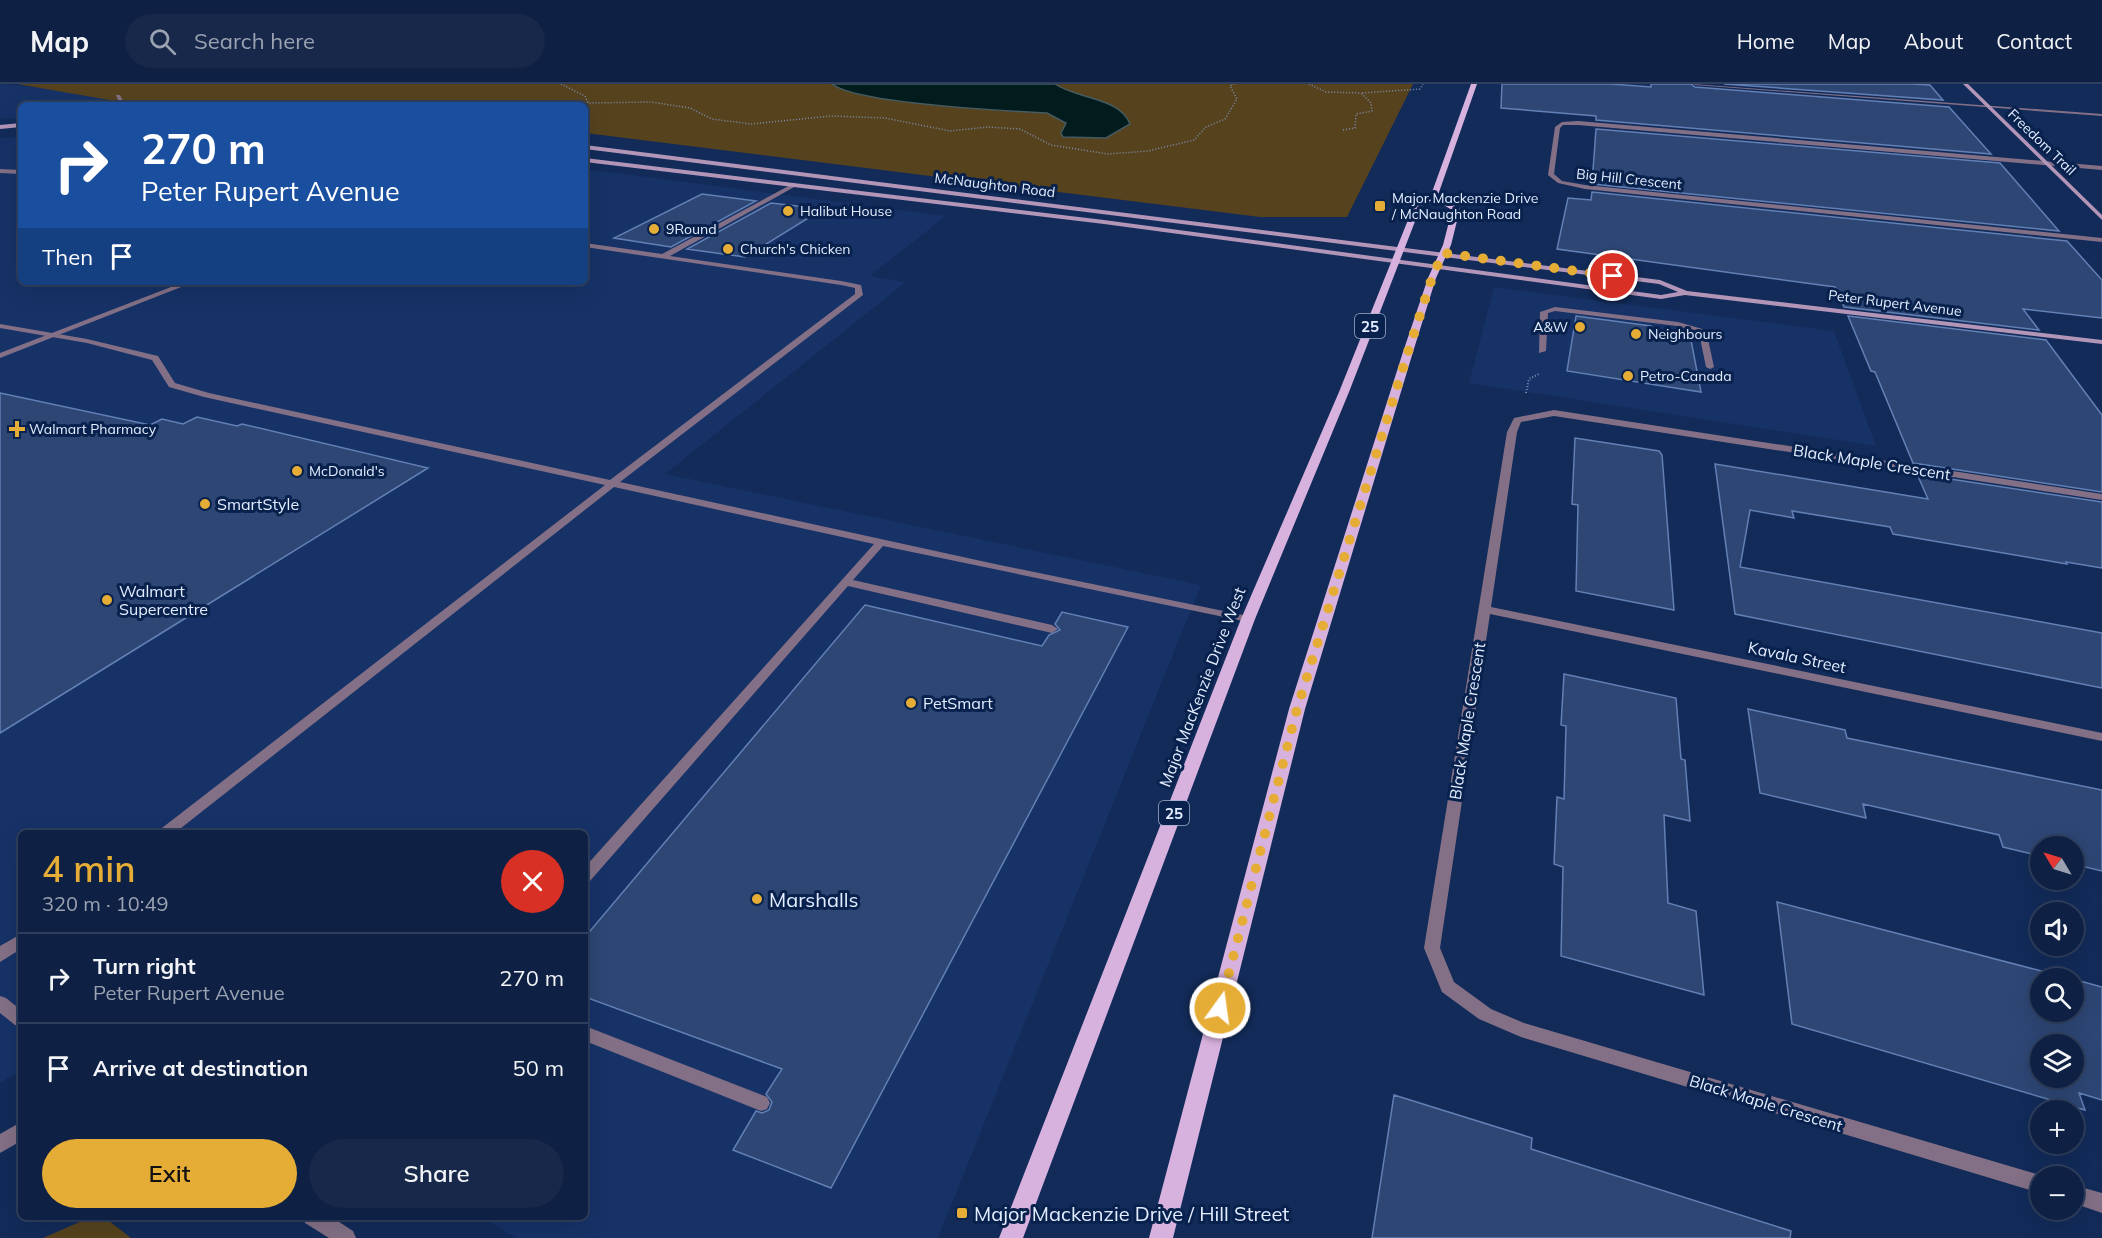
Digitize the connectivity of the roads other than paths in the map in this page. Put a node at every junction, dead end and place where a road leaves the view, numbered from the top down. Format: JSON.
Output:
{"nodes":[{"id":1,"x":1474,"y":84,"type":"edge"},
{"id":2,"x":1695,"y":84,"type":"edge"},
{"id":3,"x":1965,"y":84,"type":"edge"},
{"id":4,"x":118,"y":96,"type":"dead end"},
{"id":5,"x":119,"y":102,"type":"edge"},
{"id":6,"x":1989,"y":107,"type":"junction"},
{"id":7,"x":2102,"y":115,"type":"edge"},
{"id":8,"x":18,"y":125,"type":"edge"},
{"id":9,"x":0,"y":127,"type":"edge"},
{"id":10,"x":588,"y":147,"type":"edge"},
{"id":11,"x":588,"y":160,"type":"edge"},
{"id":12,"x":2047,"y":164,"type":"junction"},
{"id":13,"x":2102,"y":168,"type":"edge"},
{"id":14,"x":0,"y":171,"type":"edge"},
{"id":15,"x":18,"y":172,"type":"edge"},
{"id":16,"x":794,"y":185,"type":"junction"},
{"id":17,"x":1434,"y":196,"type":"junction"},
{"id":18,"x":2102,"y":218,"type":"edge"},
{"id":19,"x":2102,"y":240,"type":"edge"},
{"id":20,"x":588,"y":245,"type":"edge"},
{"id":21,"x":1402,"y":248,"type":"junction"},
{"id":22,"x":1443,"y":253,"type":"junction"},
{"id":23,"x":662,"y":257,"type":"junction"},
{"id":24,"x":1397,"y":261,"type":"junction"},
{"id":25,"x":1437,"y":268,"type":"junction"},
{"id":26,"x":182,"y":285,"type":"edge"},
{"id":27,"x":1685,"y":293,"type":"junction"},
{"id":28,"x":0,"y":326,"type":"edge"},
{"id":29,"x":53,"y":336,"type":"junction"},
{"id":30,"x":2102,"y":342,"type":"edge"},
{"id":31,"x":1542,"y":351,"type":"dead end"},
{"id":32,"x":0,"y":356,"type":"edge"},
{"id":33,"x":1710,"y":367,"type":"dead end"},
{"id":34,"x":614,"y":482,"type":"junction"},
{"id":35,"x":2102,"y":497,"type":"edge"},
{"id":36,"x":882,"y":542,"type":"junction"},
{"id":37,"x":847,"y":582,"type":"junction"},
{"id":38,"x":1484,"y":609,"type":"junction"},
{"id":39,"x":1248,"y":619,"type":"junction"},
{"id":40,"x":1052,"y":629,"type":"dead end"},
{"id":41,"x":2102,"y":737,"type":"edge"},
{"id":42,"x":170,"y":830,"type":"edge"},
{"id":43,"x":588,"y":874,"type":"edge"},
{"id":44,"x":18,"y":942,"type":"edge"},
{"id":45,"x":0,"y":955,"type":"edge"},
{"id":46,"x":0,"y":1003,"type":"edge"},
{"id":47,"x":18,"y":1018,"type":"edge"},
{"id":48,"x":588,"y":1033,"type":"edge"},
{"id":49,"x":761,"y":1103,"type":"dead end"},
{"id":50,"x":18,"y":1133,"type":"edge"},
{"id":51,"x":0,"y":1144,"type":"edge"},
{"id":52,"x":2030,"y":1181,"type":"edge"},
{"id":53,"x":2084,"y":1197,"type":"edge"},
{"id":54,"x":2102,"y":1203,"type":"edge"},
{"id":55,"x":318,"y":1220,"type":"edge"},
{"id":56,"x":346,"y":1238,"type":"edge"},
{"id":57,"x":1011,"y":1238,"type":"edge"},
{"id":58,"x":1161,"y":1238,"type":"edge"}],
"edges":[{"from":1,"to":17,"type":"main road","name":"Major MacKenzie Drive West","number":"25"},
{"from":2,"to":6,"type":"street"},
{"from":3,"to":6,"type":"street","name":"Freedom Trail"},
{"from":4,"to":5,"type":"street"},
{"from":6,"to":7,"type":"street"},
{"from":6,"to":12,"type":"street","name":"Freedom Trail"},
{"from":8,"to":9,"type":"street"},
{"from":10,"to":21,"type":"street","name":"McNaughton Road"},
{"from":11,"to":16,"type":"street","name":"McNaughton Road"},
{"from":12,"to":13,"type":"street"},
{"from":12,"to":18,"type":"street","name":"Freedom Trail"},
{"from":12,"to":19,"type":"street","name":"Big Hill Crescent"},
{"from":14,"to":15,"type":"street"},
{"from":16,"to":23,"type":"street"},
{"from":16,"to":24,"type":"street","name":"McNaughton Road"},
{"from":17,"to":21,"type":"main road","name":"Major MacKenzie Drive West","number":"25"},
{"from":17,"to":22,"type":"main road"},
{"from":20,"to":23,"type":"street"},
{"from":21,"to":22,"type":"street","name":"McNaughton Road"},
{"from":21,"to":24,"type":"main road","name":"Major MacKenzie Drive West","number":"25"},
{"from":22,"to":25,"type":"main road"},
{"from":22,"to":27,"type":"street","name":"Peter Rupert Avenue"},
{"from":23,"to":34,"type":"street"},
{"from":24,"to":25,"type":"street","name":"McNaughton Road"},
{"from":24,"to":39,"type":"main road","name":"Major MacKenzie Drive West","number":"25"},
{"from":25,"to":27,"type":"street","name":"Peter Rupert Avenue"},
{"from":25,"to":58,"type":"main road"},
{"from":26,"to":29,"type":"street"},
{"from":27,"to":30,"type":"street","name":"Peter Rupert Avenue"},
{"from":28,"to":29,"type":"street"},
{"from":29,"to":32,"type":"street"},
{"from":29,"to":34,"type":"street"},
{"from":31,"to":33,"type":"street"},
{"from":34,"to":36,"type":"street"},
{"from":34,"to":42,"type":"street"},
{"from":35,"to":38,"type":"street","name":"Black Maple Crescent"},
{"from":36,"to":37,"type":"street"},
{"from":36,"to":39,"type":"street"},
{"from":37,"to":40,"type":"street"},
{"from":37,"to":43,"type":"street"},
{"from":38,"to":41,"type":"street","name":"Kavala Street"},
{"from":38,"to":52,"type":"street","name":"Black Maple Crescent"},
{"from":39,"to":57,"type":"main road","name":"Major MacKenzie Drive West","number":"25"},
{"from":44,"to":45,"type":"street"},
{"from":46,"to":47,"type":"street"},
{"from":48,"to":49,"type":"street"},
{"from":50,"to":51,"type":"street"},
{"from":53,"to":54,"type":"street"},
{"from":55,"to":56,"type":"street"}]}
